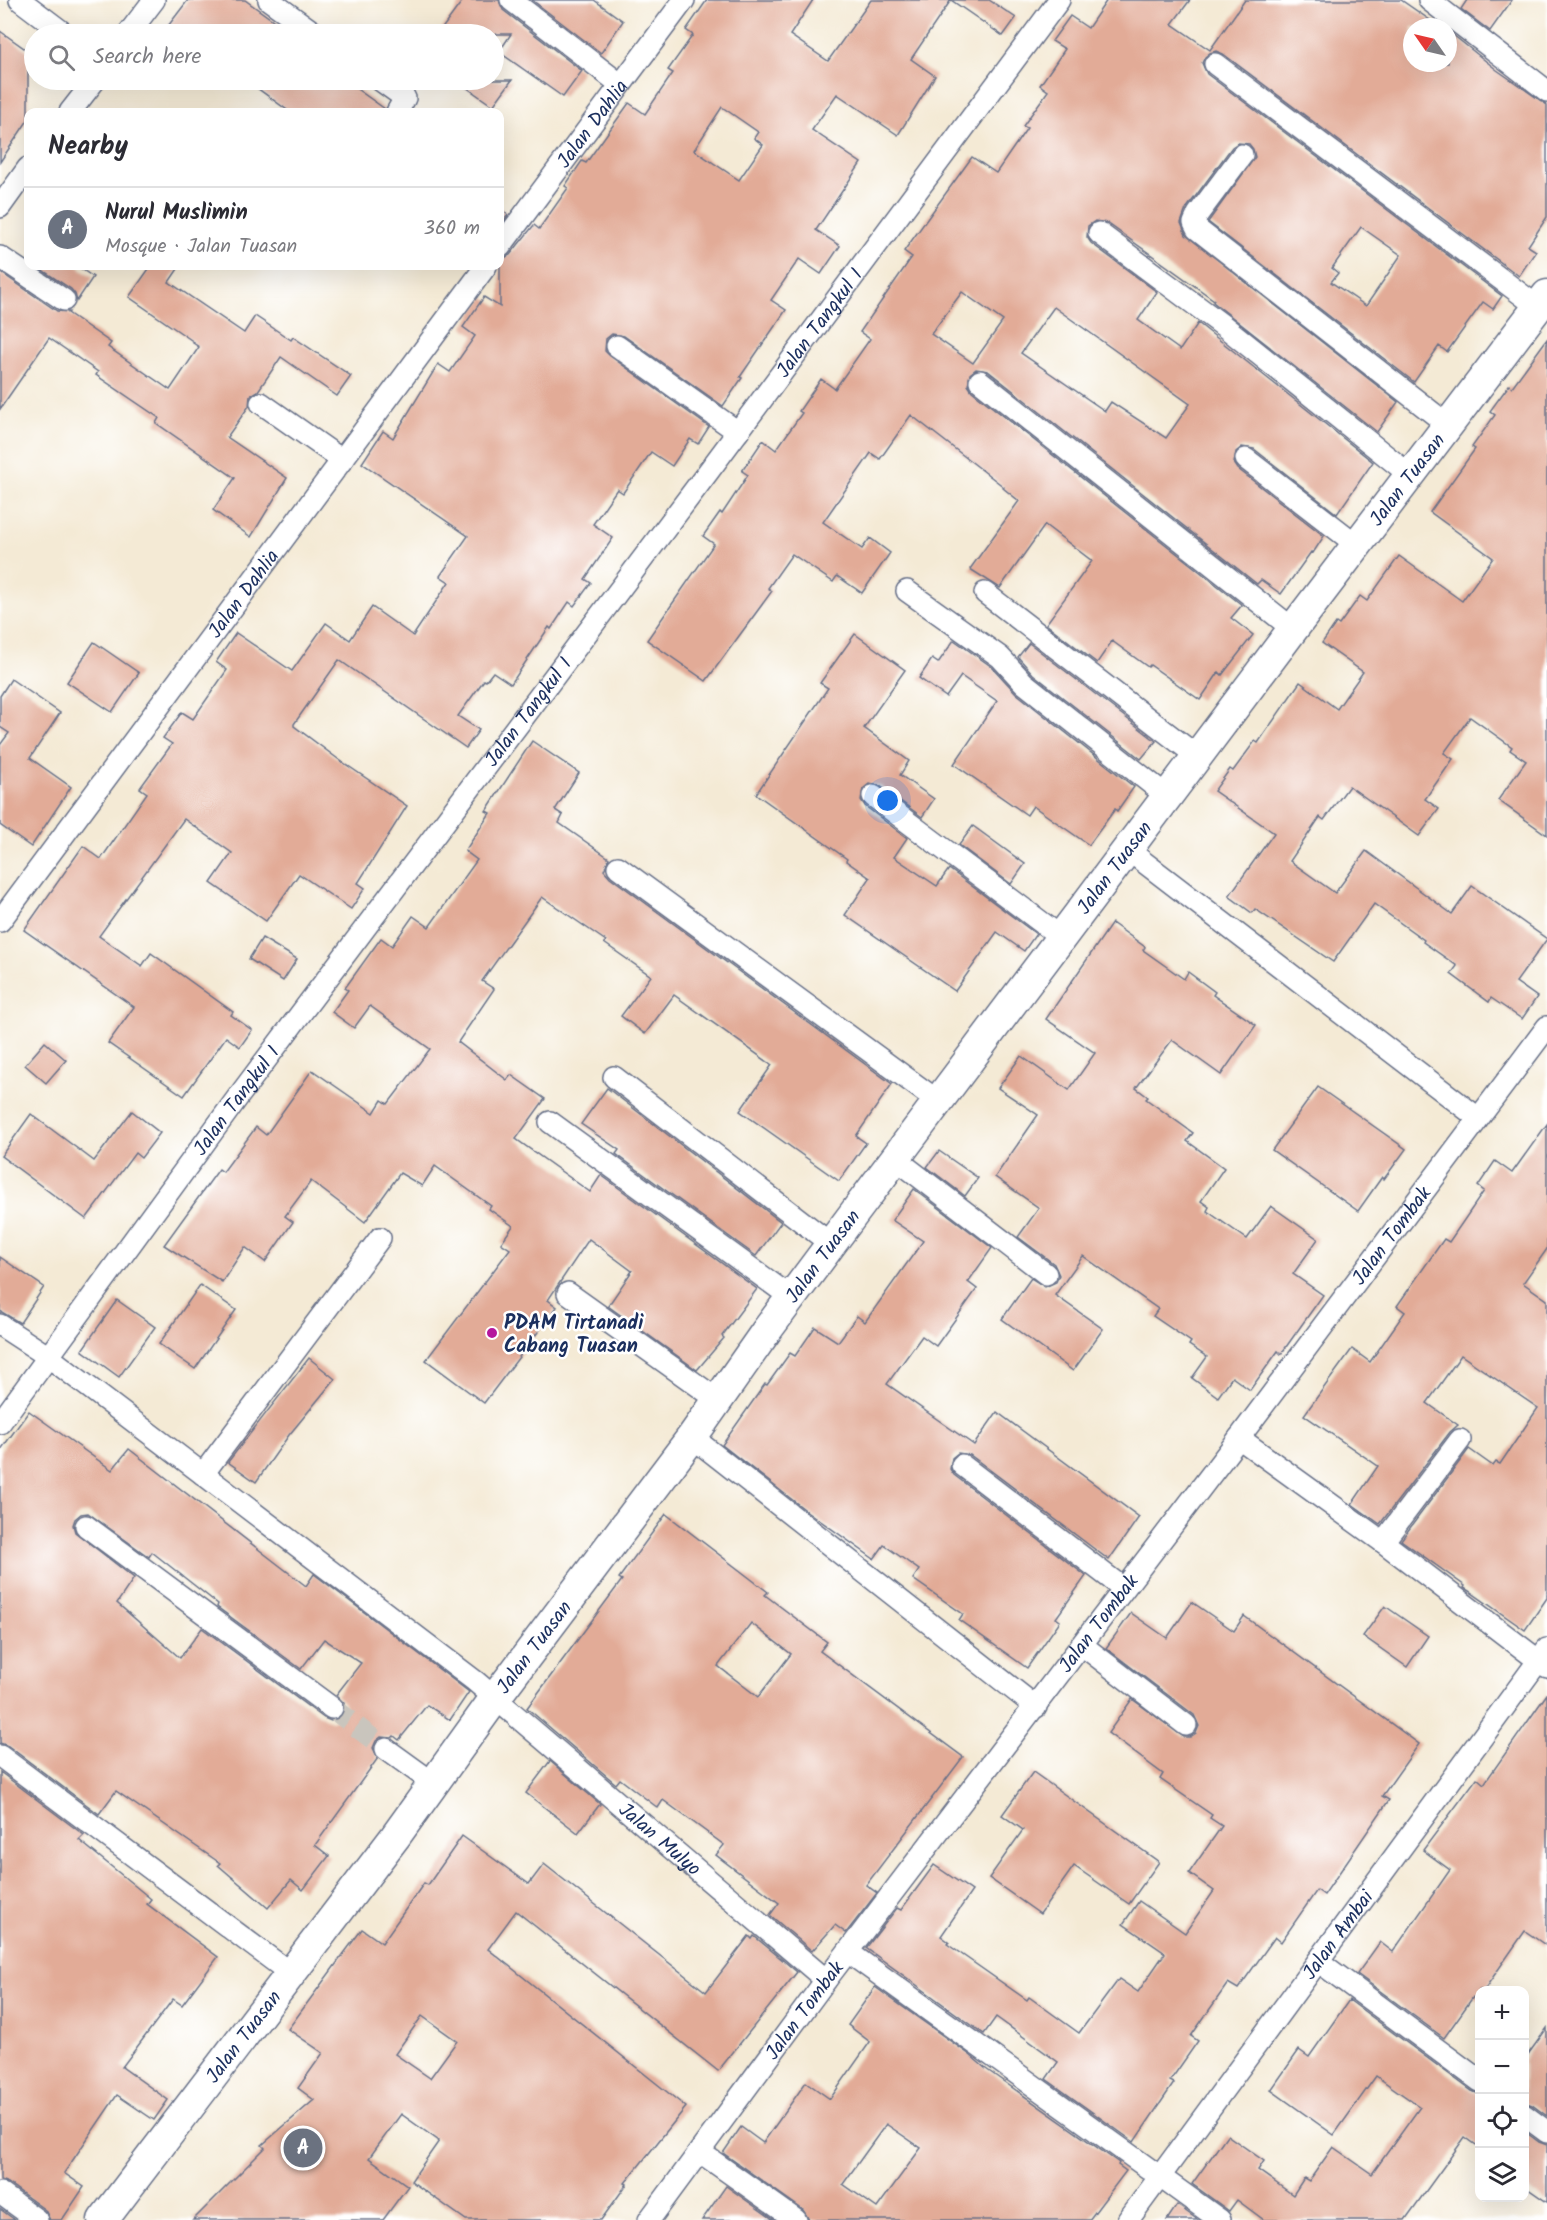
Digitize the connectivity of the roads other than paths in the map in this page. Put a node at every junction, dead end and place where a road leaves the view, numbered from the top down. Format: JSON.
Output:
{"nodes":[{"id":1,"x":20,"y":0,"type":"edge"},
{"id":2,"x":154,"y":0,"type":"edge"},
{"id":3,"x":269,"y":0,"type":"edge"},
{"id":4,"x":511,"y":0,"type":"edge"},
{"id":5,"x":684,"y":0,"type":"edge"},
{"id":6,"x":1059,"y":0,"type":"edge"},
{"id":7,"x":1429,"y":0,"type":"edge"},
{"id":8,"x":52,"y":24,"type":"edge"},
{"id":9,"x":136,"y":24,"type":"edge"},
{"id":10,"x":302,"y":24,"type":"edge"},
{"id":11,"x":1215,"y":64,"type":"dead end"},
{"id":12,"x":621,"y":84,"type":"junction"},
{"id":13,"x":87,"y":90,"type":"edge"},
{"id":14,"x":394,"y":90,"type":"edge"},
{"id":15,"x":1547,"y":91,"type":"edge"},
{"id":16,"x":73,"y":108,"type":"edge"},
{"id":17,"x":399,"y":108,"type":"edge"},
{"id":18,"x":1242,"y":155,"type":"dead end"},
{"id":19,"x":24,"y":174,"type":"edge"},
{"id":20,"x":0,"y":207,"type":"edge"},
{"id":21,"x":1099,"y":233,"type":"dead end"},
{"id":22,"x":504,"y":242,"type":"edge"},
{"id":23,"x":0,"y":257,"type":"edge"},
{"id":24,"x":483,"y":270,"type":"edge"},
{"id":25,"x":64,"y":300,"type":"dead end"},
{"id":26,"x":1542,"y":301,"type":"edge"},
{"id":27,"x":617,"y":346,"type":"dead end"},
{"id":28,"x":980,"y":381,"type":"dead end"},
{"id":29,"x":261,"y":403,"type":"dead end"},
{"id":30,"x":1448,"y":425,"type":"junction"},
{"id":31,"x":738,"y":432,"type":"junction"},
{"id":32,"x":1246,"y":459,"type":"dead end"},
{"id":33,"x":342,"y":460,"type":"junction"},
{"id":34,"x":1410,"y":475,"type":"junction"},
{"id":35,"x":1357,"y":545,"type":"junction"},
{"id":36,"x":907,"y":591,"type":"dead end"},
{"id":37,"x":985,"y":593,"type":"dead end"},
{"id":38,"x":1293,"y":629,"type":"junction"},
{"id":39,"x":1198,"y":757,"type":"junction"},
{"id":40,"x":873,"y":796,"type":"dead end"},
{"id":41,"x":1168,"y":797,"type":"junction"},
{"id":42,"x":1128,"y":850,"type":"junction"},
{"id":43,"x":618,"y":867,"type":"dead end"},
{"id":44,"x":0,"y":921,"type":"edge"},
{"id":45,"x":1060,"y":937,"type":"junction"},
{"id":46,"x":1547,"y":1027,"type":"edge"},
{"id":47,"x":614,"y":1077,"type":"dead end"},
{"id":48,"x":939,"y":1102,"type":"junction"},
{"id":49,"x":1478,"y":1118,"type":"junction"},
{"id":50,"x":550,"y":1122,"type":"dead end"},
{"id":51,"x":896,"y":1159,"type":"junction"},
{"id":52,"x":380,"y":1238,"type":"dead end"},
{"id":53,"x":831,"y":1244,"type":"junction"},
{"id":54,"x":1046,"y":1274,"type":"dead end"},
{"id":55,"x":568,"y":1293,"type":"dead end"},
{"id":56,"x":792,"y":1298,"type":"junction"},
{"id":57,"x":0,"y":1326,"type":"edge"},
{"id":58,"x":49,"y":1357,"type":"junction"},
{"id":59,"x":718,"y":1400,"type":"junction"},
{"id":60,"x":0,"y":1423,"type":"edge"},
{"id":61,"x":692,"y":1437,"type":"junction"},
{"id":62,"x":1239,"y":1438,"type":"junction"},
{"id":63,"x":1460,"y":1440,"type":"dead end"},
{"id":64,"x":962,"y":1465,"type":"dead end"},
{"id":65,"x":203,"y":1474,"type":"junction"},
{"id":66,"x":86,"y":1526,"type":"dead end"},
{"id":67,"x":1383,"y":1542,"type":"junction"},
{"id":68,"x":1123,"y":1588,"type":"junction"},
{"id":69,"x":1082,"y":1646,"type":"junction"},
{"id":70,"x":1544,"y":1659,"type":"edge"},
{"id":71,"x":495,"y":1698,"type":"junction"},
{"id":72,"x":1036,"y":1707,"type":"junction"},
{"id":73,"x":332,"y":1708,"type":"tunnel mouth"},
{"id":74,"x":1186,"y":1725,"type":"dead end"},
{"id":75,"x":386,"y":1749,"type":"tunnel mouth"},
{"id":76,"x":0,"y":1756,"type":"edge"},
{"id":77,"x":433,"y":1783,"type":"junction"},
{"id":78,"x":848,"y":1952,"type":"junction"},
{"id":79,"x":1318,"y":1961,"type":"junction"},
{"id":80,"x":291,"y":1973,"type":"junction"},
{"id":81,"x":826,"y":1980,"type":"junction"},
{"id":82,"x":1475,"y":2078,"type":"edge"},
{"id":83,"x":1529,"y":2119,"type":"edge"},
{"id":84,"x":1547,"y":2132,"type":"edge"},
{"id":85,"x":700,"y":2152,"type":"junction"},
{"id":86,"x":1160,"y":2178,"type":"junction"},
{"id":87,"x":0,"y":2193,"type":"edge"},
{"id":88,"x":37,"y":2220,"type":"edge"},
{"id":89,"x":103,"y":2220,"type":"edge"},
{"id":90,"x":649,"y":2220,"type":"edge"},
{"id":91,"x":796,"y":2220,"type":"edge"},
{"id":92,"x":1128,"y":2220,"type":"edge"},
{"id":93,"x":1220,"y":2220,"type":"edge"}],
"edges":[{"from":1,"to":8,"type":"street"},
{"from":2,"to":9,"type":"street"},
{"from":3,"to":10,"type":"street"},
{"from":4,"to":12,"type":"street"},
{"from":5,"to":12,"type":"street","name":"Jalan Dahlia"},
{"from":6,"to":31,"type":"street","name":"Jalan Tangkul I"},
{"from":7,"to":15,"type":"street"},
{"from":11,"to":26,"type":"street"},
{"from":12,"to":22,"type":"street","name":"Jalan Dahlia"},
{"from":13,"to":16,"type":"street"},
{"from":14,"to":17,"type":"street"},
{"from":18,"to":30,"type":"street"},
{"from":19,"to":20,"type":"street"},
{"from":21,"to":34,"type":"street"},
{"from":23,"to":25,"type":"street"},
{"from":24,"to":33,"type":"street","name":"Jalan Dahlia"},
{"from":26,"to":30,"type":"street","name":"Jalan Tuasan"},
{"from":27,"to":31,"type":"street"},
{"from":28,"to":38,"type":"street"},
{"from":29,"to":33,"type":"street"},
{"from":30,"to":34,"type":"street","name":"Jalan Tuasan"},
{"from":31,"to":58,"type":"street","name":"Jalan Tangkul I"},
{"from":32,"to":35,"type":"street"},
{"from":33,"to":44,"type":"street","name":"Jalan Dahlia"},
{"from":34,"to":35,"type":"street","name":"Jalan Tuasan"},
{"from":35,"to":38,"type":"street","name":"Jalan Tuasan"},
{"from":36,"to":41,"type":"street"},
{"from":37,"to":39,"type":"street"},
{"from":38,"to":39,"type":"street","name":"Jalan Tuasan"},
{"from":39,"to":41,"type":"street","name":"Jalan Tuasan"},
{"from":40,"to":45,"type":"street"},
{"from":41,"to":42,"type":"street","name":"Jalan Tuasan"},
{"from":42,"to":45,"type":"street","name":"Jalan Tuasan"},
{"from":42,"to":49,"type":"street"},
{"from":43,"to":48,"type":"street"},
{"from":45,"to":48,"type":"street","name":"Jalan Tuasan"},
{"from":46,"to":49,"type":"street","name":"Jalan Tombak"},
{"from":47,"to":53,"type":"street"},
{"from":48,"to":51,"type":"street","name":"Jalan Tuasan"},
{"from":49,"to":62,"type":"street","name":"Jalan Tombak"},
{"from":50,"to":56,"type":"street"},
{"from":51,"to":53,"type":"street","name":"Jalan Tuasan"},
{"from":51,"to":54,"type":"street"},
{"from":52,"to":65,"type":"street"},
{"from":53,"to":56,"type":"street","name":"Jalan Tuasan"},
{"from":55,"to":59,"type":"street"},
{"from":56,"to":59,"type":"street","name":"Jalan Tuasan"},
{"from":57,"to":58,"type":"street","name":"Jalan Mulyo"},
{"from":58,"to":60,"type":"street","name":"Jalan Tangkul I"},
{"from":58,"to":65,"type":"street","name":"Jalan Mulyo"},
{"from":59,"to":61,"type":"street","name":"Jalan Tuasan"},
{"from":61,"to":71,"type":"street","name":"Jalan Tuasan"},
{"from":61,"to":72,"type":"street"},
{"from":62,"to":67,"type":"street"},
{"from":62,"to":68,"type":"street","name":"Jalan Tombak"},
{"from":63,"to":67,"type":"street"},
{"from":64,"to":68,"type":"street"},
{"from":65,"to":71,"type":"street","name":"Jalan Mulyo"},
{"from":66,"to":73,"type":"street"},
{"from":67,"to":70,"type":"street"},
{"from":68,"to":69,"type":"street","name":"Jalan Tombak"},
{"from":69,"to":72,"type":"street","name":"Jalan Tombak"},
{"from":69,"to":74,"type":"street"},
{"from":70,"to":79,"type":"street","name":"Jalan Ambai"},
{"from":71,"to":77,"type":"street","name":"Jalan Tuasan"},
{"from":71,"to":81,"type":"street","name":"Jalan Mulyo"},
{"from":72,"to":78,"type":"street","name":"Jalan Tombak"},
{"from":75,"to":77,"type":"street"},
{"from":76,"to":80,"type":"street"},
{"from":77,"to":80,"type":"street","name":"Jalan Tuasan"},
{"from":78,"to":81,"type":"street","name":"Jalan Tombak"},
{"from":78,"to":86,"type":"street"},
{"from":79,"to":82,"type":"street"},
{"from":79,"to":86,"type":"street","name":"Jalan Ambai"},
{"from":80,"to":89,"type":"street","name":"Jalan Tuasan"},
{"from":81,"to":85,"type":"street","name":"Jalan Tombak"},
{"from":83,"to":84,"type":"street"},
{"from":85,"to":90,"type":"street","name":"Jalan Tombak"},
{"from":85,"to":91,"type":"street"},
{"from":86,"to":92,"type":"street","name":"Jalan Ambai"},
{"from":86,"to":93,"type":"street"},
{"from":87,"to":88,"type":"street"}]}
